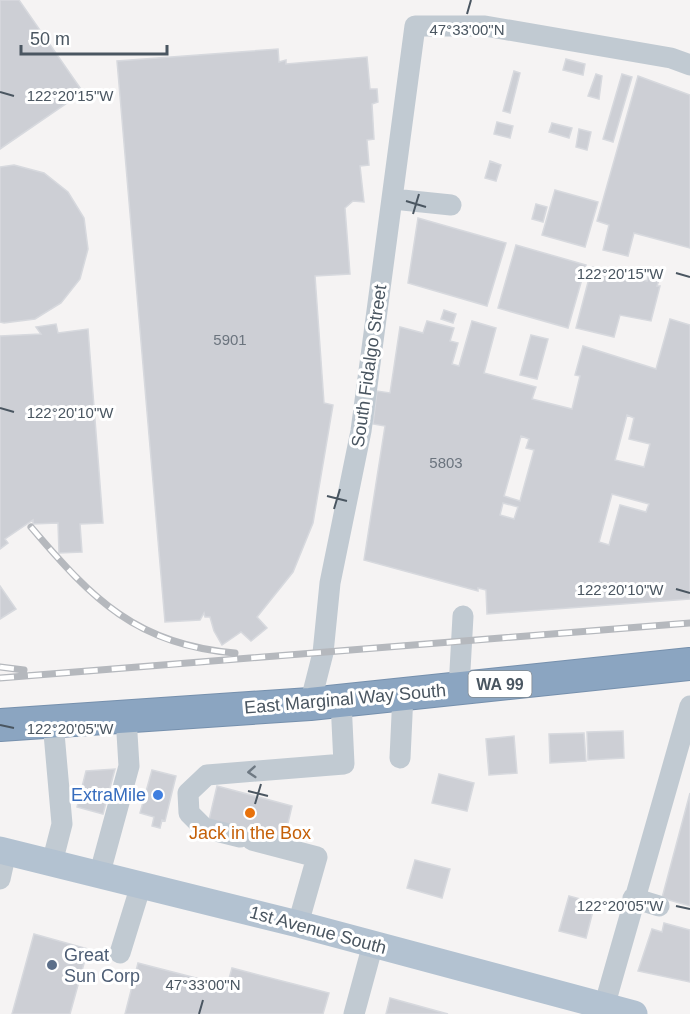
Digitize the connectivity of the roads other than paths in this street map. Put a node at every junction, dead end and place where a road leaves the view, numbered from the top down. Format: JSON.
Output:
{"nodes":[{"id":1,"x":681,"y":62,"type":"edge"},
{"id":2,"x":393,"y":199,"type":"junction"},
{"id":3,"x":451,"y":205,"type":"dead end"},
{"id":4,"x":463,"y":616,"type":"dead end"},
{"id":5,"x":690,"y":664,"type":"edge"},
{"id":6,"x":459,"y":688,"type":"junction"},
{"id":7,"x":403,"y":694,"type":"junction"},
{"id":8,"x":341,"y":701,"type":"junction"},
{"id":9,"x":310,"y":704,"type":"junction"},
{"id":10,"x":690,"y":706,"type":"edge"},
{"id":11,"x":126,"y":717,"type":"junction"},
{"id":12,"x":53,"y":722,"type":"junction"},
{"id":13,"x":0,"y":725,"type":"edge"},
{"id":14,"x":400,"y":758,"type":"dead end"},
{"id":15,"x":3,"y":851,"type":"edge"},
{"id":16,"x":52,"y":863,"type":"junction"},
{"id":17,"x":99,"y":876,"type":"junction"},
{"id":18,"x":0,"y":879,"type":"edge"},
{"id":19,"x":141,"y":885,"type":"junction"},
{"id":20,"x":633,"y":898,"type":"junction"},
{"id":21,"x":660,"y":906,"type":"dead end"},
{"id":22,"x":298,"y":924,"type":"junction"},
{"id":23,"x":373,"y":944,"type":"junction"},
{"id":24,"x":120,"y":953,"type":"dead end"},
{"id":25,"x":571,"y":1006,"type":"edge"},
{"id":26,"x":604,"y":1007,"type":"junction"},
{"id":27,"x":354,"y":1014,"type":"edge"},
{"id":28,"x":634,"y":1014,"type":"edge"}],
"edges":[{"from":1,"to":2,"type":"street","name":"South Fidalgo Street"},
{"from":2,"to":3,"type":"street"},
{"from":2,"to":9,"type":"street","name":"South Fidalgo Street"},
{"from":4,"to":6,"type":"street"},
{"from":5,"to":6,"type":"highway","name":"East Marginal Way South","number":"WA 99"},
{"from":6,"to":7,"type":"highway","name":"East Marginal Way South","number":"WA 99"},
{"from":7,"to":8,"type":"highway","name":"East Marginal Way South","number":"WA 99"},
{"from":7,"to":14,"type":"street"},
{"from":8,"to":9,"type":"highway","name":"East Marginal Way South","number":"WA 99"},
{"from":8,"to":22,"type":"street","one_way":true},
{"from":9,"to":11,"type":"highway","name":"East Marginal Way South","number":"WA 99"},
{"from":10,"to":20,"type":"street"},
{"from":11,"to":12,"type":"highway","name":"East Marginal Way South","number":"WA 99"},
{"from":11,"to":17,"type":"street"},
{"from":12,"to":13,"type":"highway","name":"East Marginal Way South","number":"WA 99"},
{"from":12,"to":16,"type":"street"},
{"from":15,"to":16,"type":"main road","name":"1st Avenue South"},
{"from":15,"to":18,"type":"street"},
{"from":16,"to":17,"type":"main road","name":"1st Avenue South"},
{"from":17,"to":19,"type":"main road","name":"1st Avenue South"},
{"from":19,"to":22,"type":"main road","name":"1st Avenue South"},
{"from":19,"to":24,"type":"street"},
{"from":20,"to":21,"type":"street"},
{"from":20,"to":26,"type":"street"},
{"from":22,"to":23,"type":"main road","name":"1st Avenue South"},
{"from":23,"to":25,"type":"main road","name":"1st Avenue South"},
{"from":23,"to":27,"type":"street"},
{"from":25,"to":26,"type":"main road","name":"1st Avenue South"},
{"from":26,"to":28,"type":"main road","name":"1st Avenue South"}]}
